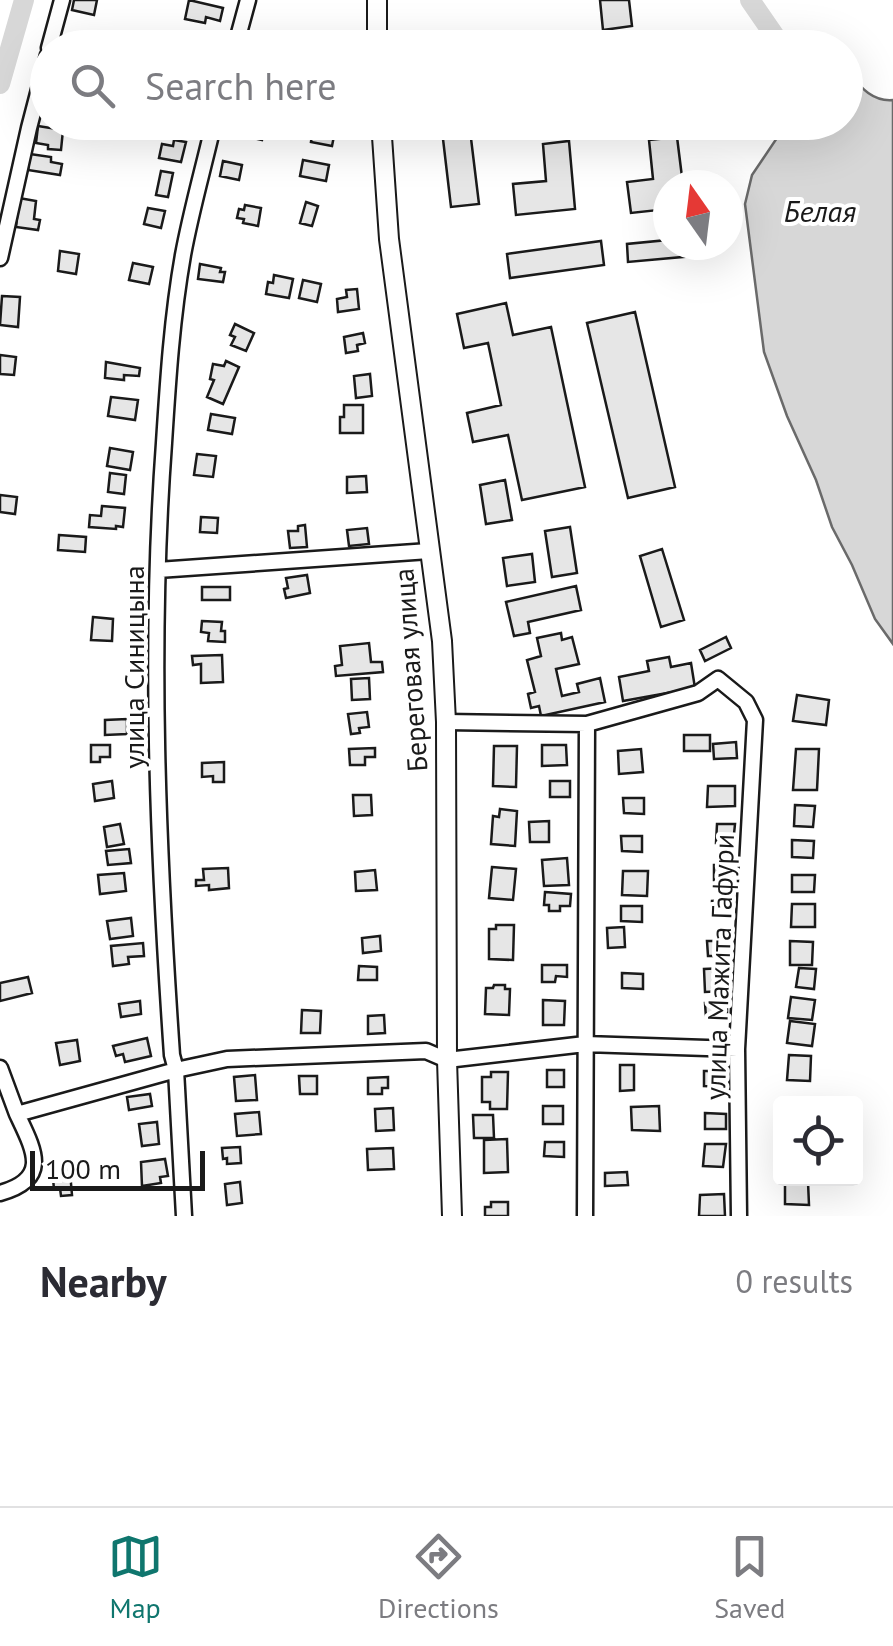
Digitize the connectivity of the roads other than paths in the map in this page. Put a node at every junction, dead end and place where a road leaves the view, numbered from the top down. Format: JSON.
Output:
{"nodes":[{"id":1,"x":62,"y":0,"type":"edge"},
{"id":2,"x":248,"y":0,"type":"edge"},
{"id":3,"x":377,"y":0,"type":"edge"},
{"id":4,"x":54,"y":30,"type":"edge"},
{"id":5,"x":240,"y":30,"type":"edge"},
{"id":6,"x":377,"y":30,"type":"edge"},
{"id":7,"x":30,"y":121,"type":"edge"},
{"id":8,"x":210,"y":140,"type":"edge"},
{"id":9,"x":382,"y":140,"type":"edge"},
{"id":10,"x":0,"y":258,"type":"edge"},
{"id":11,"x":429,"y":551,"type":"junction"},
{"id":12,"x":158,"y":570,"type":"junction"},
{"id":13,"x":446,"y":722,"type":"junction"},
{"id":14,"x":586,"y":724,"type":"junction"},
{"id":15,"x":585,"y":1044,"type":"junction"},
{"id":16,"x":737,"y":1048,"type":"junction"},
{"id":17,"x":447,"y":1060,"type":"junction"},
{"id":18,"x":0,"y":1068,"type":"edge"},
{"id":19,"x":176,"y":1070,"type":"junction"},
{"id":20,"x":17,"y":1114,"type":"junction"},
{"id":21,"x":0,"y":1193,"type":"edge"},
{"id":22,"x":184,"y":1216,"type":"edge"},
{"id":23,"x":452,"y":1216,"type":"edge"},
{"id":24,"x":585,"y":1216,"type":"edge"},
{"id":25,"x":739,"y":1216,"type":"edge"}],
"edges":[{"from":1,"to":4,"type":"street"},
{"from":2,"to":5,"type":"street"},
{"from":3,"to":6,"type":"main road"},
{"from":7,"to":10,"type":"street"},
{"from":8,"to":12,"type":"street","name":"улица Синицына"},
{"from":9,"to":11,"type":"main road","name":"Береговая улица"},
{"from":11,"to":12,"type":"street"},
{"from":11,"to":13,"type":"main road","name":"Береговая улица"},
{"from":12,"to":19,"type":"street","name":"улица Синицына"},
{"from":13,"to":14,"type":"street"},
{"from":13,"to":17,"type":"main road","name":"Береговая улица"},
{"from":14,"to":15,"type":"street"},
{"from":14,"to":16,"type":"street","name":"улица Мажита Гафури"},
{"from":15,"to":16,"type":"street"},
{"from":15,"to":17,"type":"street"},
{"from":15,"to":24,"type":"street"},
{"from":16,"to":25,"type":"street","name":"улица Мажита Гафури"},
{"from":17,"to":19,"type":"street"},
{"from":17,"to":23,"type":"main road","name":"Береговая улица"},
{"from":18,"to":20,"type":"street"},
{"from":19,"to":20,"type":"street"},
{"from":19,"to":22,"type":"street","name":"улица Синицына"},
{"from":20,"to":21,"type":"street"}]}
